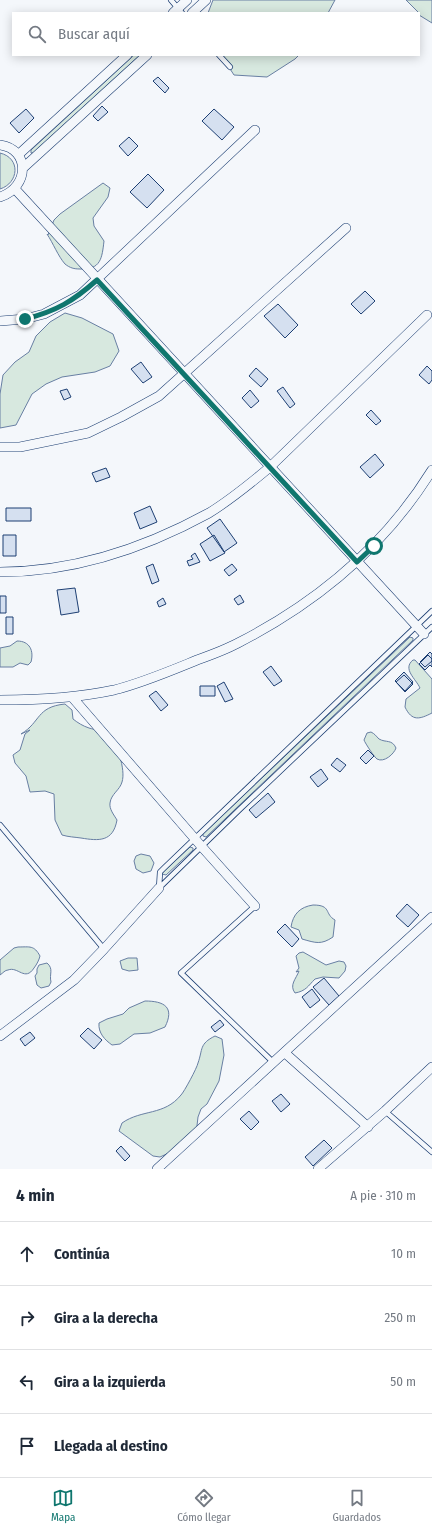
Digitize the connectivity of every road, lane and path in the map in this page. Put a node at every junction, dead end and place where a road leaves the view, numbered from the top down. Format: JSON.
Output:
{"nodes":[{"id":1,"x":171,"y":0,"type":"edge"},
{"id":2,"x":187,"y":0,"type":"edge"},
{"id":3,"x":206,"y":0,"type":"edge"},
{"id":4,"x":178,"y":11,"type":"edge"},
{"id":5,"x":193,"y":12,"type":"edge"},
{"id":6,"x":127,"y":56,"type":"edge"},
{"id":7,"x":146,"y":56,"type":"edge"},
{"id":8,"x":220,"y":56,"type":"edge"},
{"id":9,"x":230,"y":68,"type":"dead end"},
{"id":10,"x":255,"y":130,"type":"dead end"},
{"id":11,"x":0,"y":145,"type":"edge"},
{"id":12,"x":18,"y":155,"type":"junction"},
{"id":13,"x":23,"y":168,"type":"junction"},
{"id":14,"x":15,"y":190,"type":"junction"},
{"id":15,"x":0,"y":197,"type":"edge"},
{"id":16,"x":346,"y":228,"type":"dead end"},
{"id":17,"x":97,"y":280,"type":"junction"},
{"id":18,"x":427,"y":315,"type":"dead end"},
{"id":19,"x":0,"y":321,"type":"edge"},
{"id":20,"x":184,"y":374,"type":"junction"},
{"id":21,"x":0,"y":446,"type":"edge"},
{"id":22,"x":270,"y":467,"type":"junction"},
{"id":23,"x":432,"y":470,"type":"edge"},
{"id":24,"x":357,"y":562,"type":"junction"},
{"id":25,"x":0,"y":572,"type":"edge"},
{"id":26,"x":432,"y":611,"type":"edge"},
{"id":27,"x":416,"y":626,"type":"junction"},
{"id":28,"x":432,"y":627,"type":"edge"},
{"id":29,"x":424,"y":634,"type":"junction"},
{"id":30,"x":72,"y":697,"type":"junction"},
{"id":31,"x":0,"y":700,"type":"edge"},
{"id":32,"x":0,"y":826,"type":"edge"},
{"id":33,"x":194,"y":839,"type":"junction"},
{"id":34,"x":202,"y":847,"type":"junction"},
{"id":35,"x":158,"y":888,"type":"junction"},
{"id":36,"x":255,"y":906,"type":"joint"},
{"id":37,"x":432,"y":917,"type":"edge"},
{"id":38,"x":104,"y":949,"type":"junction"},
{"id":39,"x":0,"y":1036,"type":"edge"},
{"id":40,"x":285,"y":1053,"type":"junction"},
{"id":41,"x":274,"y":1063,"type":"junction"},
{"id":42,"x":432,"y":1067,"type":"edge"},
{"id":43,"x":385,"y":1111,"type":"junction"},
{"id":44,"x":368,"y":1126,"type":"junction"},
{"id":45,"x":432,"y":1152,"type":"edge"},
{"id":46,"x":157,"y":1169,"type":"edge"},
{"id":47,"x":318,"y":1169,"type":"edge"}],
"edges":[{"from":1,"to":4,"type":"lane"},
{"from":2,"to":4,"type":"street"},
{"from":3,"to":5,"type":"street"},
{"from":6,"to":12,"type":"street"},
{"from":7,"to":13,"type":"street"},
{"from":8,"to":9,"type":"lane"},
{"from":10,"to":17,"type":"street"},
{"from":11,"to":12,"type":"street"},
{"from":12,"to":13,"type":"street"},
{"from":13,"to":14,"type":"street"},
{"from":14,"to":15,"type":"street"},
{"from":14,"to":17,"type":"street"},
{"from":16,"to":20,"type":"street"},
{"from":17,"to":19,"type":"street"},
{"from":17,"to":20,"type":"street"},
{"from":18,"to":22,"type":"street"},
{"from":20,"to":21,"type":"street"},
{"from":20,"to":22,"type":"street"},
{"from":22,"to":24,"type":"street"},
{"from":22,"to":25,"type":"street"},
{"from":23,"to":24,"type":"street"},
{"from":24,"to":27,"type":"street"},
{"from":24,"to":30,"type":"street"},
{"from":26,"to":27,"type":"lane"},
{"from":27,"to":29,"type":"street"},
{"from":27,"to":33,"type":"lane"},
{"from":28,"to":29,"type":"lane"},
{"from":29,"to":34,"type":"lane"},
{"from":30,"to":31,"type":"street"},
{"from":30,"to":33,"type":"street"},
{"from":32,"to":38,"type":"lane"},
{"from":33,"to":34,"type":"street"},
{"from":33,"to":35,"type":"lane"},
{"from":34,"to":35,"type":"lane"},
{"from":34,"to":36,"type":"street"},
{"from":35,"to":38,"type":"street"},
{"from":36,"to":41,"type":"lane"},
{"from":37,"to":40,"type":"street"},
{"from":38,"to":39,"type":"street"},
{"from":40,"to":41,"type":"street"},
{"from":40,"to":44,"type":"street"},
{"from":41,"to":46,"type":"street"},
{"from":42,"to":43,"type":"street"},
{"from":43,"to":44,"type":"street"},
{"from":43,"to":45,"type":"lane"},
{"from":44,"to":47,"type":"street"}]}
